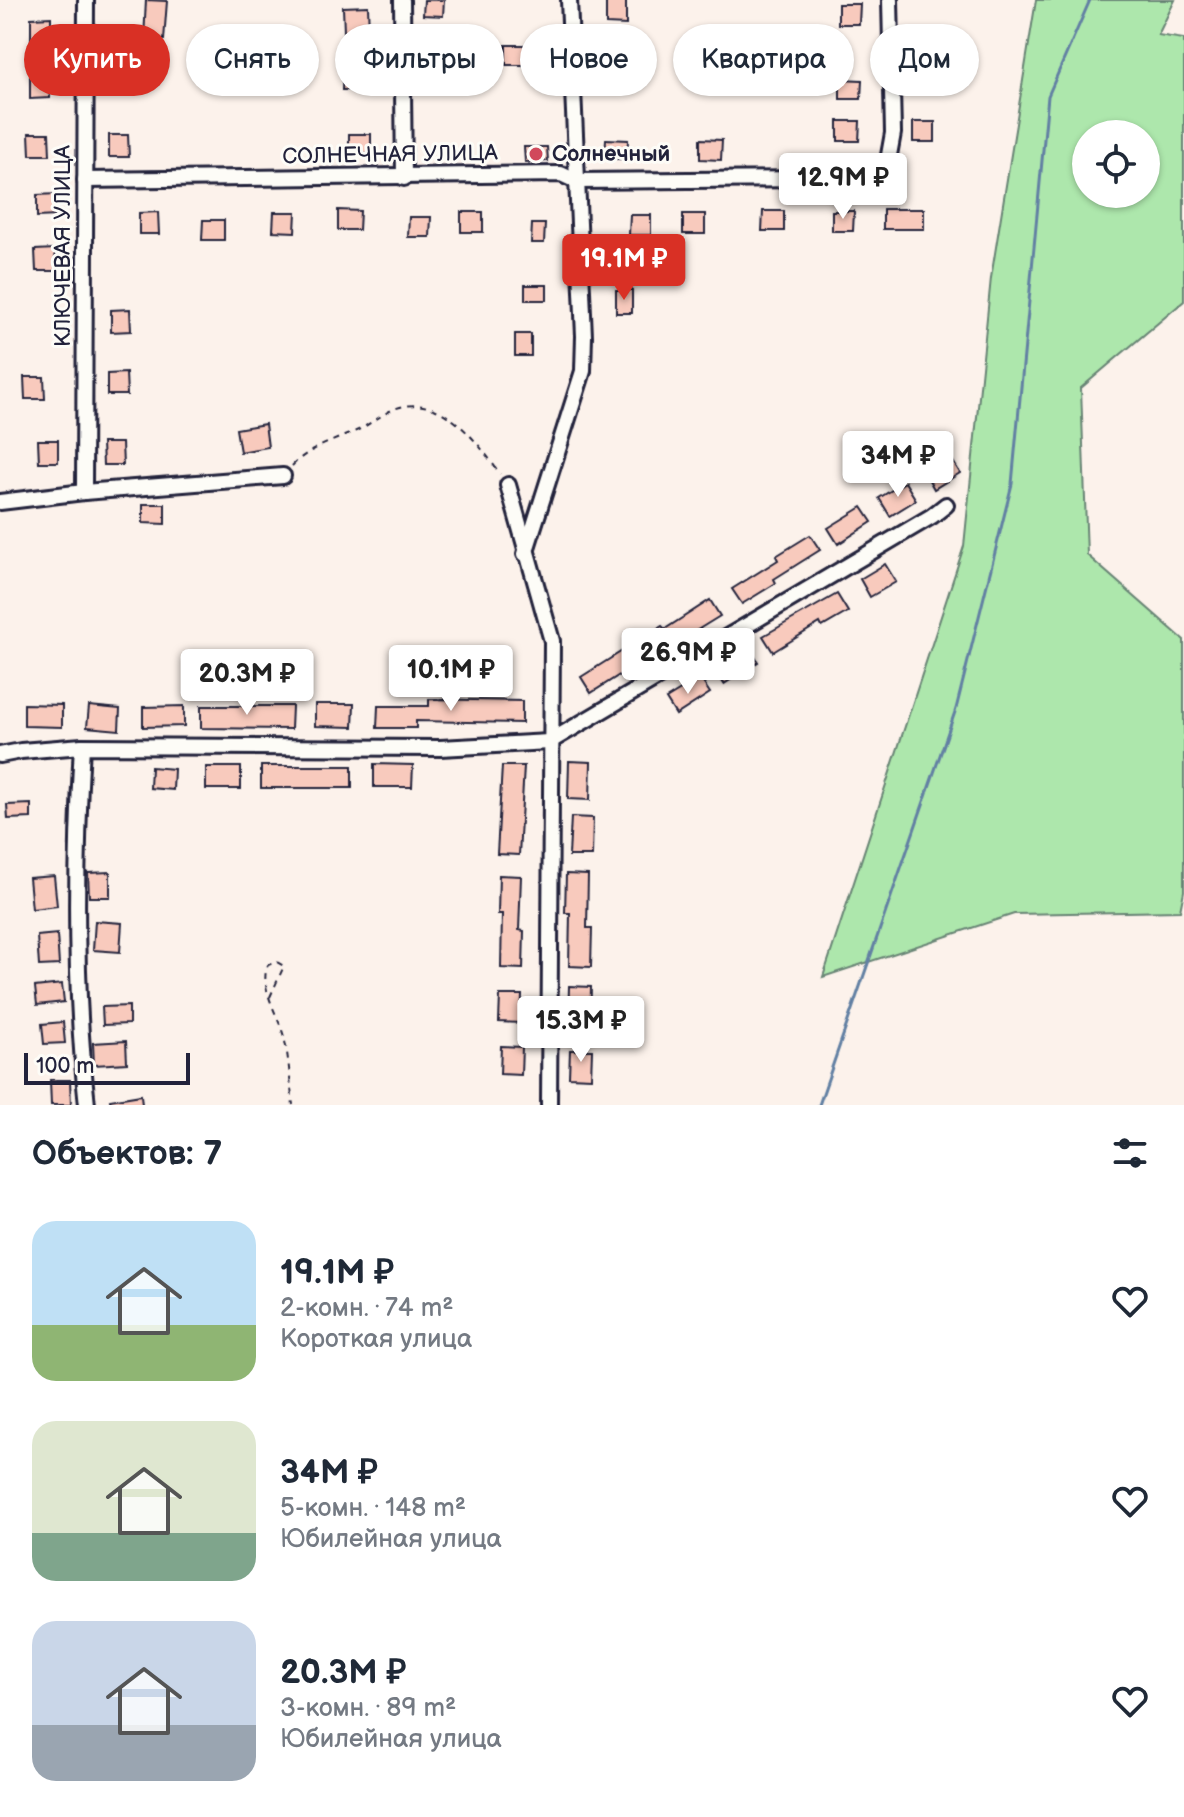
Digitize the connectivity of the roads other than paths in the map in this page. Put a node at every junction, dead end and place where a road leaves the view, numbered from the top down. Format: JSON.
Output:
{"nodes":[{"id":1,"x":86,"y":0,"type":"edge"},
{"id":2,"x":402,"y":0,"type":"edge"},
{"id":3,"x":569,"y":0,"type":"edge"},
{"id":4,"x":890,"y":0,"type":"edge"},
{"id":5,"x":404,"y":178,"type":"junction"},
{"id":6,"x":85,"y":180,"type":"junction"},
{"id":7,"x":576,"y":181,"type":"junction"},
{"id":8,"x":283,"y":476,"type":"road end"},
{"id":9,"x":508,"y":485,"type":"road end"},
{"id":10,"x":84,"y":492,"type":"junction"},
{"id":11,"x":0,"y":502,"type":"edge"},
{"id":12,"x":946,"y":505,"type":"dead end"},
{"id":13,"x":525,"y":554,"type":"junction"},
{"id":14,"x":549,"y":742,"type":"junction"},
{"id":15,"x":82,"y":746,"type":"junction"},
{"id":16,"x":0,"y":755,"type":"edge"},
{"id":17,"x":87,"y":1105,"type":"edge"},
{"id":18,"x":549,"y":1105,"type":"edge"}],
"edges":[{"from":1,"to":6,"type":"street","name":"КЛЮЧЕВАЯ УЛИЦА"},
{"from":2,"to":5,"type":"street"},
{"from":3,"to":7,"type":"street"},
{"from":4,"to":7,"type":"street","name":"СОЛНЕЧНАЯ УЛИЦА"},
{"from":5,"to":6,"type":"street","name":"СОЛНЕЧНАЯ УЛИЦА"},
{"from":5,"to":7,"type":"street","name":"СОЛНЕЧНАЯ УЛИЦА"},
{"from":6,"to":10,"type":"street","name":"КЛЮЧЕВАЯ УЛИЦА"},
{"from":7,"to":13,"type":"street"},
{"from":8,"to":10,"type":"street"},
{"from":9,"to":13,"type":"street"},
{"from":10,"to":11,"type":"street"},
{"from":12,"to":14,"type":"street"},
{"from":13,"to":14,"type":"street"},
{"from":14,"to":15,"type":"street"},
{"from":14,"to":18,"type":"street"},
{"from":15,"to":16,"type":"street"},
{"from":15,"to":17,"type":"street"}]}
